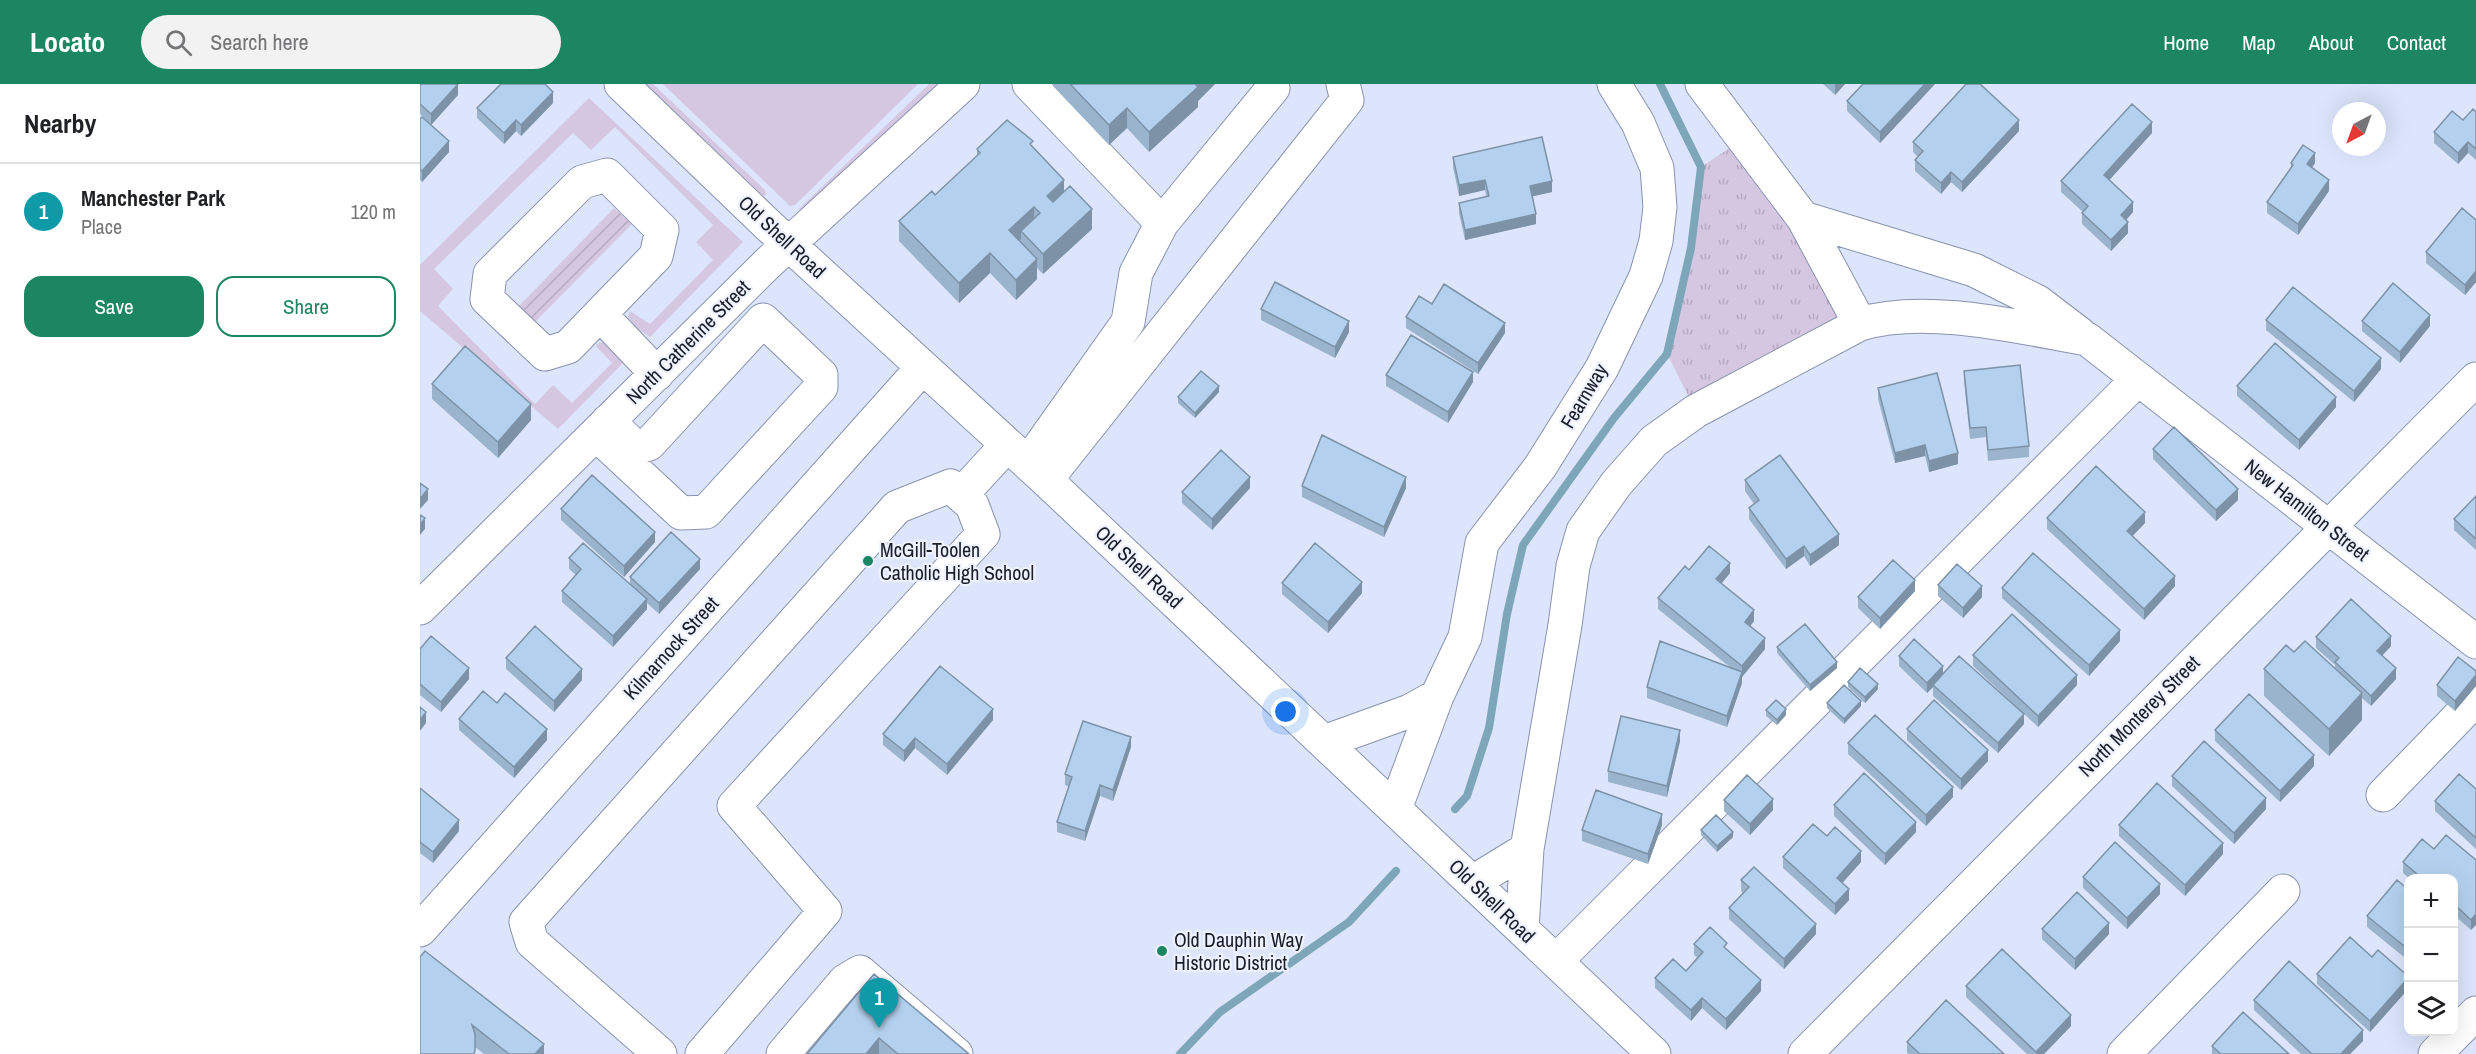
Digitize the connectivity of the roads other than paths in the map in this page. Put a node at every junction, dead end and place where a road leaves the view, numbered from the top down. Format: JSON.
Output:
{"nodes":[{"id":1,"x":621,"y":84,"type":"edge"},
{"id":2,"x":963,"y":84,"type":"edge"},
{"id":3,"x":1029,"y":84,"type":"edge"},
{"id":4,"x":1272,"y":84,"type":"edge"},
{"id":5,"x":1343,"y":84,"type":"edge"},
{"id":6,"x":1614,"y":84,"type":"edge"},
{"id":7,"x":1702,"y":84,"type":"edge"},
{"id":8,"x":1803,"y":218,"type":"junction"},
{"id":9,"x":1162,"y":223,"type":"junction"},
{"id":10,"x":790,"y":245,"type":"junction"},
{"id":11,"x":749,"y":282,"type":"junction"},
{"id":12,"x":600,"y":314,"type":"junction"},
{"id":13,"x":763,"y":321,"type":"junction"},
{"id":14,"x":1860,"y":324,"type":"junction"},
{"id":15,"x":2086,"y":339,"type":"junction"},
{"id":16,"x":922,"y":367,"type":"junction"},
{"id":17,"x":657,"y":374,"type":"junction"},
{"id":18,"x":2476,"y":379,"type":"edge"},
{"id":19,"x":2137,"y":380,"type":"junction"},
{"id":20,"x":602,"y":428,"type":"junction"},
{"id":21,"x":1027,"y":463,"type":"junction"},
{"id":22,"x":961,"y":495,"type":"junction"},
{"id":23,"x":2328,"y":526,"type":"junction"},
{"id":24,"x":420,"y":608,"type":"edge"},
{"id":25,"x":2476,"y":642,"type":"edge"},
{"id":26,"x":1437,"y":696,"type":"junction"},
{"id":27,"x":2476,"y":699,"type":"edge"},
{"id":28,"x":1324,"y":742,"type":"junction"},
{"id":29,"x":2383,"y":795,"type":"dead end"},
{"id":30,"x":1395,"y":808,"type":"junction"},
{"id":31,"x":1527,"y":849,"type":"junction"},
{"id":32,"x":1473,"y":882,"type":"junction"},
{"id":33,"x":2283,"y":891,"type":"dead end"},
{"id":34,"x":1522,"y":929,"type":"junction"},
{"id":35,"x":420,"y":930,"type":"edge"},
{"id":36,"x":1556,"y":961,"type":"junction"},
{"id":37,"x":2476,"y":1013,"type":"edge"},
{"id":38,"x":660,"y":1054,"type":"edge"},
{"id":39,"x":702,"y":1054,"type":"edge"},
{"id":40,"x":783,"y":1054,"type":"edge"},
{"id":41,"x":956,"y":1054,"type":"edge"},
{"id":42,"x":1654,"y":1054,"type":"edge"},
{"id":43,"x":1805,"y":1054,"type":"edge"},
{"id":44,"x":2124,"y":1054,"type":"edge"},
{"id":45,"x":2435,"y":1054,"type":"edge"}],
"edges":[{"from":1,"to":10,"type":"street","name":"Old Shell Road"},
{"from":2,"to":10,"type":"street","name":"North Catherine Street"},
{"from":3,"to":9,"type":"street"},
{"from":4,"to":9,"type":"street"},
{"from":5,"to":21,"type":"street"},
{"from":6,"to":26,"type":"street","name":"Fearnway"},
{"from":7,"to":8,"type":"street"},
{"from":8,"to":14,"type":"street"},
{"from":8,"to":15,"type":"street"},
{"from":9,"to":21,"type":"street"},
{"from":10,"to":11,"type":"street","name":"North Catherine Street"},
{"from":10,"to":16,"type":"street","name":"Old Shell Road"},
{"from":11,"to":13,"type":"street"},
{"from":11,"to":17,"type":"street","name":"North Catherine Street"},
{"from":12,"to":12,"type":"street"},
{"from":12,"to":17,"type":"street"},
{"from":13,"to":20,"type":"street"},
{"from":13,"to":20,"type":"street"},
{"from":14,"to":15,"type":"street"},
{"from":14,"to":31,"type":"street"},
{"from":15,"to":19,"type":"street"},
{"from":16,"to":21,"type":"street","name":"Old Shell Road"},
{"from":16,"to":35,"type":"street","name":"Kilmarnock Street"},
{"from":17,"to":20,"type":"street","name":"North Catherine Street"},
{"from":18,"to":23,"type":"street","name":"North Monterey Street"},
{"from":19,"to":23,"type":"street","name":"New Hamilton Street"},
{"from":19,"to":36,"type":"street"},
{"from":20,"to":24,"type":"street","name":"North Catherine Street"},
{"from":21,"to":22,"type":"street"},
{"from":21,"to":28,"type":"street","name":"Old Shell Road"},
{"from":22,"to":38,"type":"street"},
{"from":22,"to":39,"type":"street"},
{"from":23,"to":25,"type":"street","name":"New Hamilton Street"},
{"from":23,"to":43,"type":"street","name":"North Monterey Street"},
{"from":26,"to":28,"type":"street"},
{"from":26,"to":30,"type":"street","name":"Fearnway"},
{"from":27,"to":29,"type":"street"},
{"from":28,"to":30,"type":"street","name":"Old Shell Road"},
{"from":30,"to":32,"type":"street","name":"Old Shell Road"},
{"from":31,"to":32,"type":"street"},
{"from":31,"to":34,"type":"street"},
{"from":32,"to":34,"type":"street","name":"Old Shell Road"},
{"from":33,"to":44,"type":"street"},
{"from":34,"to":36,"type":"street","name":"Old Shell Road"},
{"from":36,"to":42,"type":"street","name":"Old Shell Road"},
{"from":37,"to":45,"type":"street"},
{"from":40,"to":41,"type":"street"}]}
